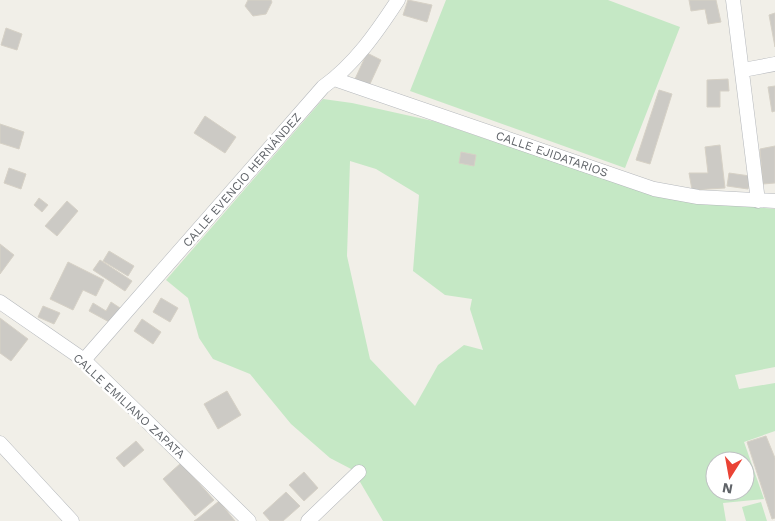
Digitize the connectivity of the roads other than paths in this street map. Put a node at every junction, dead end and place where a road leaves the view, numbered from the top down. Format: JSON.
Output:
{"nodes":[{"id":1,"x":398,"y":0,"type":"edge"},
{"id":2,"x":733,"y":0,"type":"edge"},
{"id":3,"x":775,"y":64,"type":"edge"},
{"id":4,"x":743,"y":70,"type":"junction"},
{"id":5,"x":334,"y":78,"type":"junction"},
{"id":6,"x":758,"y":201,"type":"junction"},
{"id":7,"x":775,"y":201,"type":"edge"},
{"id":8,"x":0,"y":302,"type":"edge"},
{"id":9,"x":84,"y":360,"type":"junction"},
{"id":10,"x":0,"y":443,"type":"edge"},
{"id":11,"x":359,"y":472,"type":"dead end"},
{"id":12,"x":72,"y":521,"type":"edge"},
{"id":13,"x":249,"y":521,"type":"edge"},
{"id":14,"x":308,"y":521,"type":"edge"}],
"edges":[{"from":1,"to":5,"type":"street","name":"CALLE EVENCIO HERNÁNDEZ"},
{"from":2,"to":4,"type":"street"},
{"from":3,"to":4,"type":"street"},
{"from":4,"to":6,"type":"street"},
{"from":5,"to":6,"type":"street","name":"CALLE EJIDATARIOS"},
{"from":5,"to":9,"type":"street","name":"CALLE EVENCIO HERNÁNDEZ"},
{"from":6,"to":7,"type":"street","name":"CALLE EJIDATARIOS"},
{"from":8,"to":9,"type":"street","name":"CALLE EMILIANO ZAPATA"},
{"from":9,"to":13,"type":"street","name":"CALLE EMILIANO ZAPATA"},
{"from":10,"to":12,"type":"street"},
{"from":11,"to":14,"type":"street"}]}
